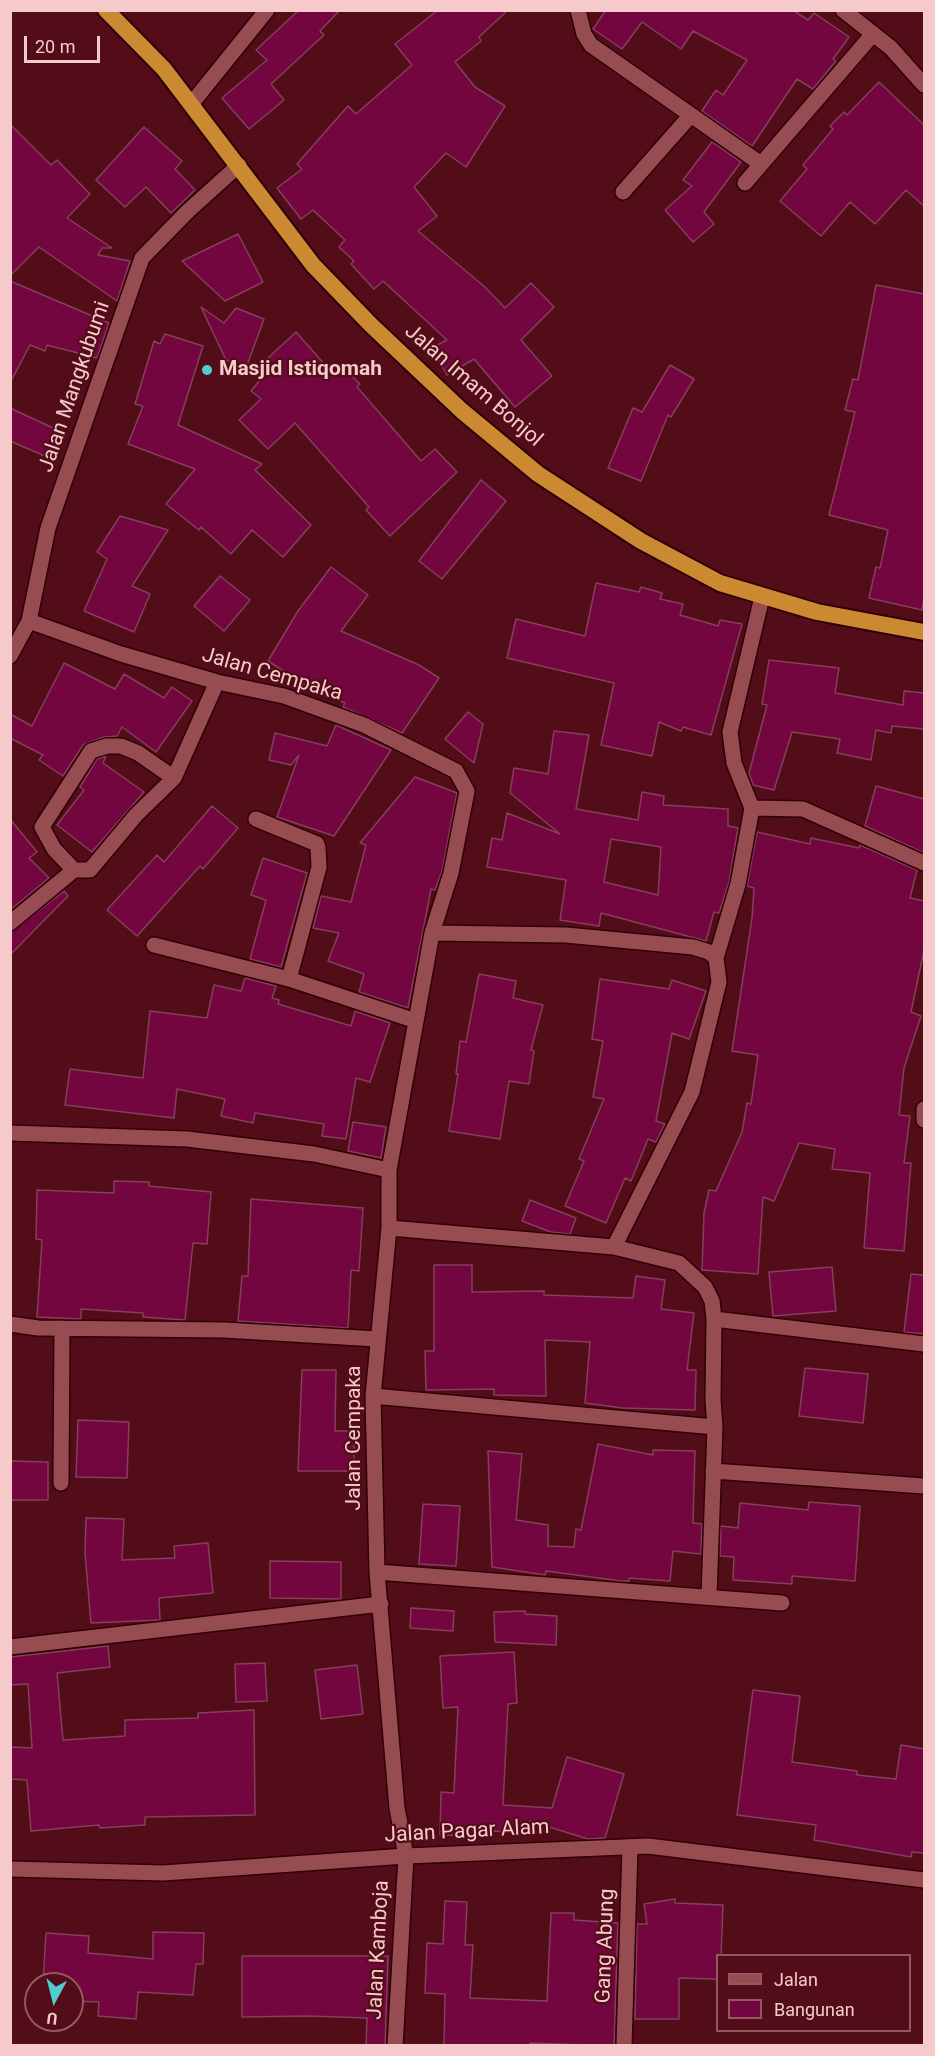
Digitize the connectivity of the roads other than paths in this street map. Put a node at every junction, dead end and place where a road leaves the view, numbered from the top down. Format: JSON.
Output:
{"nodes":[{"id":1,"x":106,"y":10,"type":"edge"},
{"id":2,"x":267,"y":10,"type":"edge"},
{"id":3,"x":578,"y":10,"type":"edge"},
{"id":4,"x":843,"y":10,"type":"edge"},
{"id":5,"x":873,"y":34,"type":"junction"},
{"id":6,"x":924,"y":85,"type":"edge"},
{"id":7,"x":192,"y":103,"type":"junction"},
{"id":8,"x":691,"y":115,"type":"junction"},
{"id":9,"x":239,"y":165,"type":"junction"},
{"id":10,"x":761,"y":165,"type":"junction"},
{"id":11,"x":745,"y":183,"type":"dead end"},
{"id":12,"x":623,"y":192,"type":"dead end"},
{"id":13,"x":762,"y":597,"type":"junction"},
{"id":14,"x":29,"y":621,"type":"junction"},
{"id":15,"x":924,"y":632,"type":"edge"},
{"id":16,"x":10,"y":656,"type":"edge"},
{"id":17,"x":217,"y":682,"type":"junction"},
{"id":18,"x":174,"y":778,"type":"junction"},
{"id":19,"x":752,"y":808,"type":"junction"},
{"id":20,"x":256,"y":819,"type":"dead end"},
{"id":21,"x":924,"y":863,"type":"edge"},
{"id":22,"x":74,"y":870,"type":"junction"},
{"id":23,"x":10,"y":923,"type":"edge"},
{"id":24,"x":432,"y":933,"type":"junction"},
{"id":25,"x":154,"y":945,"type":"dead end"},
{"id":26,"x":716,"y":958,"type":"junction"},
{"id":27,"x":289,"y":979,"type":"junction"},
{"id":28,"x":416,"y":1021,"type":"junction"},
{"id":29,"x":924,"y":1109,"type":"edge"},
{"id":30,"x":924,"y":1120,"type":"edge"},
{"id":31,"x":10,"y":1133,"type":"edge"},
{"id":32,"x":389,"y":1170,"type":"junction"},
{"id":33,"x":389,"y":1228,"type":"junction"},
{"id":34,"x":614,"y":1248,"type":"junction"},
{"id":35,"x":714,"y":1319,"type":"junction"},
{"id":36,"x":10,"y":1324,"type":"edge"},
{"id":37,"x":62,"y":1328,"type":"junction"},
{"id":38,"x":377,"y":1339,"type":"junction"},
{"id":39,"x":924,"y":1344,"type":"edge"},
{"id":40,"x":373,"y":1396,"type":"junction"},
{"id":41,"x":715,"y":1427,"type":"junction"},
{"id":42,"x":713,"y":1471,"type":"junction"},
{"id":43,"x":61,"y":1483,"type":"dead end"},
{"id":44,"x":924,"y":1486,"type":"edge"},
{"id":45,"x":377,"y":1572,"type":"junction"},
{"id":46,"x":709,"y":1596,"type":"junction"},
{"id":47,"x":782,"y":1602,"type":"dead end"},
{"id":48,"x":381,"y":1604,"type":"junction"},
{"id":49,"x":10,"y":1647,"type":"edge"},
{"id":50,"x":630,"y":1847,"type":"junction"},
{"id":51,"x":406,"y":1856,"type":"junction"},
{"id":52,"x":10,"y":1869,"type":"edge"},
{"id":53,"x":924,"y":1880,"type":"edge"},
{"id":54,"x":394,"y":2046,"type":"edge"},
{"id":55,"x":624,"y":2046,"type":"edge"}],
"edges":[{"from":1,"to":7,"type":"highway","name":"Jalan Imam Bonjol"},
{"from":2,"to":7,"type":"street"},
{"from":3,"to":8,"type":"street"},
{"from":4,"to":5,"type":"street"},
{"from":5,"to":6,"type":"street"},
{"from":5,"to":10,"type":"street"},
{"from":7,"to":9,"type":"highway","name":"Jalan Imam Bonjol"},
{"from":8,"to":10,"type":"street"},
{"from":8,"to":12,"type":"street"},
{"from":9,"to":13,"type":"highway","name":"Jalan Imam Bonjol"},
{"from":9,"to":14,"type":"street","name":"Jalan Mangkubumi"},
{"from":10,"to":11,"type":"street"},
{"from":13,"to":15,"type":"highway","name":"Jalan Imam Bonjol"},
{"from":13,"to":19,"type":"street"},
{"from":14,"to":16,"type":"street","name":"Jalan Mangkubumi"},
{"from":14,"to":17,"type":"street","name":"Jalan Cempaka"},
{"from":17,"to":18,"type":"street"},
{"from":17,"to":24,"type":"street","name":"Jalan Cempaka"},
{"from":18,"to":22,"type":"street"},
{"from":18,"to":22,"type":"street"},
{"from":19,"to":21,"type":"street"},
{"from":19,"to":26,"type":"street"},
{"from":20,"to":27,"type":"street"},
{"from":22,"to":23,"type":"street"},
{"from":24,"to":26,"type":"street"},
{"from":24,"to":28,"type":"street","name":"Jalan Cempaka"},
{"from":25,"to":27,"type":"street"},
{"from":26,"to":34,"type":"street"},
{"from":27,"to":28,"type":"street"},
{"from":28,"to":32,"type":"street","name":"Jalan Cempaka"},
{"from":29,"to":30,"type":"street"},
{"from":31,"to":32,"type":"street"},
{"from":32,"to":33,"type":"street","name":"Jalan Cempaka"},
{"from":33,"to":34,"type":"street"},
{"from":33,"to":38,"type":"street","name":"Jalan Cempaka"},
{"from":34,"to":35,"type":"street"},
{"from":35,"to":39,"type":"street"},
{"from":35,"to":41,"type":"street"},
{"from":36,"to":37,"type":"street"},
{"from":37,"to":38,"type":"street"},
{"from":37,"to":43,"type":"street"},
{"from":38,"to":40,"type":"street","name":"Jalan Cempaka"},
{"from":40,"to":41,"type":"street"},
{"from":40,"to":45,"type":"street","name":"Jalan Cempaka"},
{"from":41,"to":42,"type":"street"},
{"from":42,"to":44,"type":"street"},
{"from":42,"to":46,"type":"street"},
{"from":45,"to":46,"type":"street"},
{"from":45,"to":48,"type":"street","name":"Jalan Cempaka"},
{"from":46,"to":47,"type":"street"},
{"from":48,"to":49,"type":"street"},
{"from":48,"to":51,"type":"street","name":"Jalan Cempaka"},
{"from":50,"to":51,"type":"street","name":"Jalan Pagar Alam"},
{"from":50,"to":53,"type":"street","name":"Jalan Pagar Alam"},
{"from":50,"to":55,"type":"street","name":"Gang Abung"},
{"from":51,"to":52,"type":"street","name":"Jalan Pagar Alam"},
{"from":51,"to":54,"type":"street","name":"Jalan Kamboja"}]}
